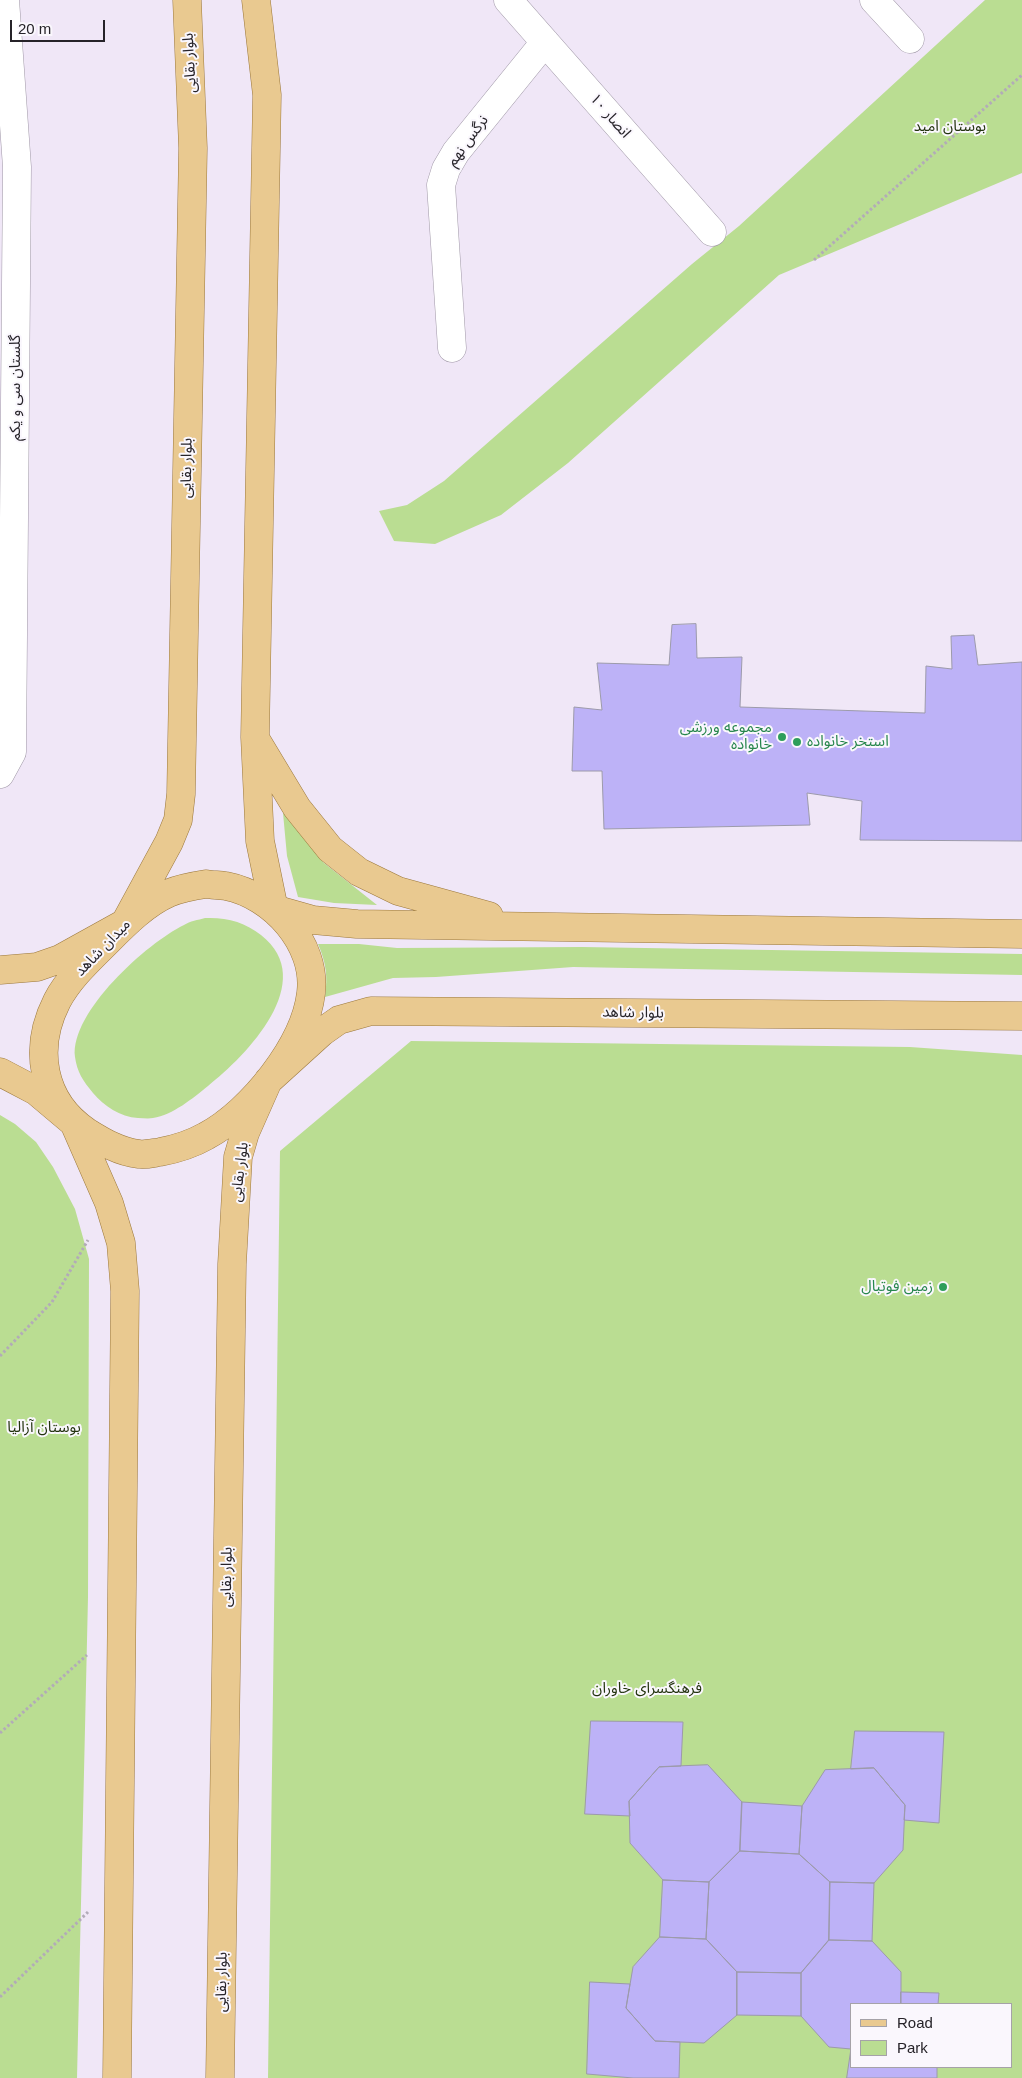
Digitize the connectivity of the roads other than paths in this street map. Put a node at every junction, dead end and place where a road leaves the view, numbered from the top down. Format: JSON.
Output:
{"nodes":[{"id":1,"x":5,"y":0,"type":"edge"},
{"id":2,"x":187,"y":0,"type":"edge"},
{"id":3,"x":256,"y":0,"type":"edge"},
{"id":4,"x":508,"y":0,"type":"edge"},
{"id":5,"x":874,"y":0,"type":"edge"},
{"id":6,"x":910,"y":38,"type":"dead end"},
{"id":7,"x":545,"y":42,"type":"junction"},
{"id":8,"x":5,"y":58,"type":"edge"},
{"id":9,"x":712,"y":232,"type":"dead end"},
{"id":10,"x":452,"y":348,"type":"dead end"},
{"id":11,"x":8,"y":439,"type":"edge"},
{"id":12,"x":255,"y":737,"type":"junction"},
{"id":13,"x":0,"y":774,"type":"edge"},
{"id":14,"x":274,"y":909,"type":"junction"},
{"id":15,"x":125,"y":923,"type":"junction"},
{"id":16,"x":527,"y":926,"type":"junction"},
{"id":17,"x":1022,"y":934,"type":"edge"},
{"id":18,"x":0,"y":970,"type":"edge"},
{"id":19,"x":1022,"y":1016,"type":"edge"},
{"id":20,"x":0,"y":1072,"type":"edge"},
{"id":21,"x":268,"y":1081,"type":"junction"},
{"id":22,"x":74,"y":1123,"type":"junction"},
{"id":23,"x":117,"y":2078,"type":"edge"},
{"id":24,"x":220,"y":2078,"type":"edge"}],
"edges":[{"from":1,"to":8,"type":"street","name":"گلستان سی و یکم"},
{"from":2,"to":15,"type":"main road","name":"بلوار بقایی"},
{"from":3,"to":12,"type":"main road"},
{"from":4,"to":7,"type":"street","name":"انصار ۱۰"},
{"from":5,"to":6,"type":"street"},
{"from":7,"to":9,"type":"street","name":"انصار ۱۰"},
{"from":7,"to":10,"type":"street","name":"نرگس نهم"},
{"from":8,"to":11,"type":"street","name":"گلستان سی و یکم"},
{"from":11,"to":13,"type":"street","name":"گلستان سی و یکم"},
{"from":12,"to":14,"type":"main road"},
{"from":12,"to":16,"type":"main road"},
{"from":14,"to":15,"type":"main road","name":"میدان شاهد"},
{"from":14,"to":16,"type":"main road"},
{"from":14,"to":21,"type":"main road","name":"میدان شاهد"},
{"from":15,"to":18,"type":"main road"},
{"from":15,"to":22,"type":"main road","name":"میدان شاهد"},
{"from":16,"to":17,"type":"main road"},
{"from":19,"to":21,"type":"main road","name":"بلوار شاهد"},
{"from":20,"to":22,"type":"main road"},
{"from":21,"to":22,"type":"main road","name":"میدان شاهد"},
{"from":21,"to":24,"type":"main road","name":"بلوار بقایی"},
{"from":22,"to":23,"type":"main road"}]}
